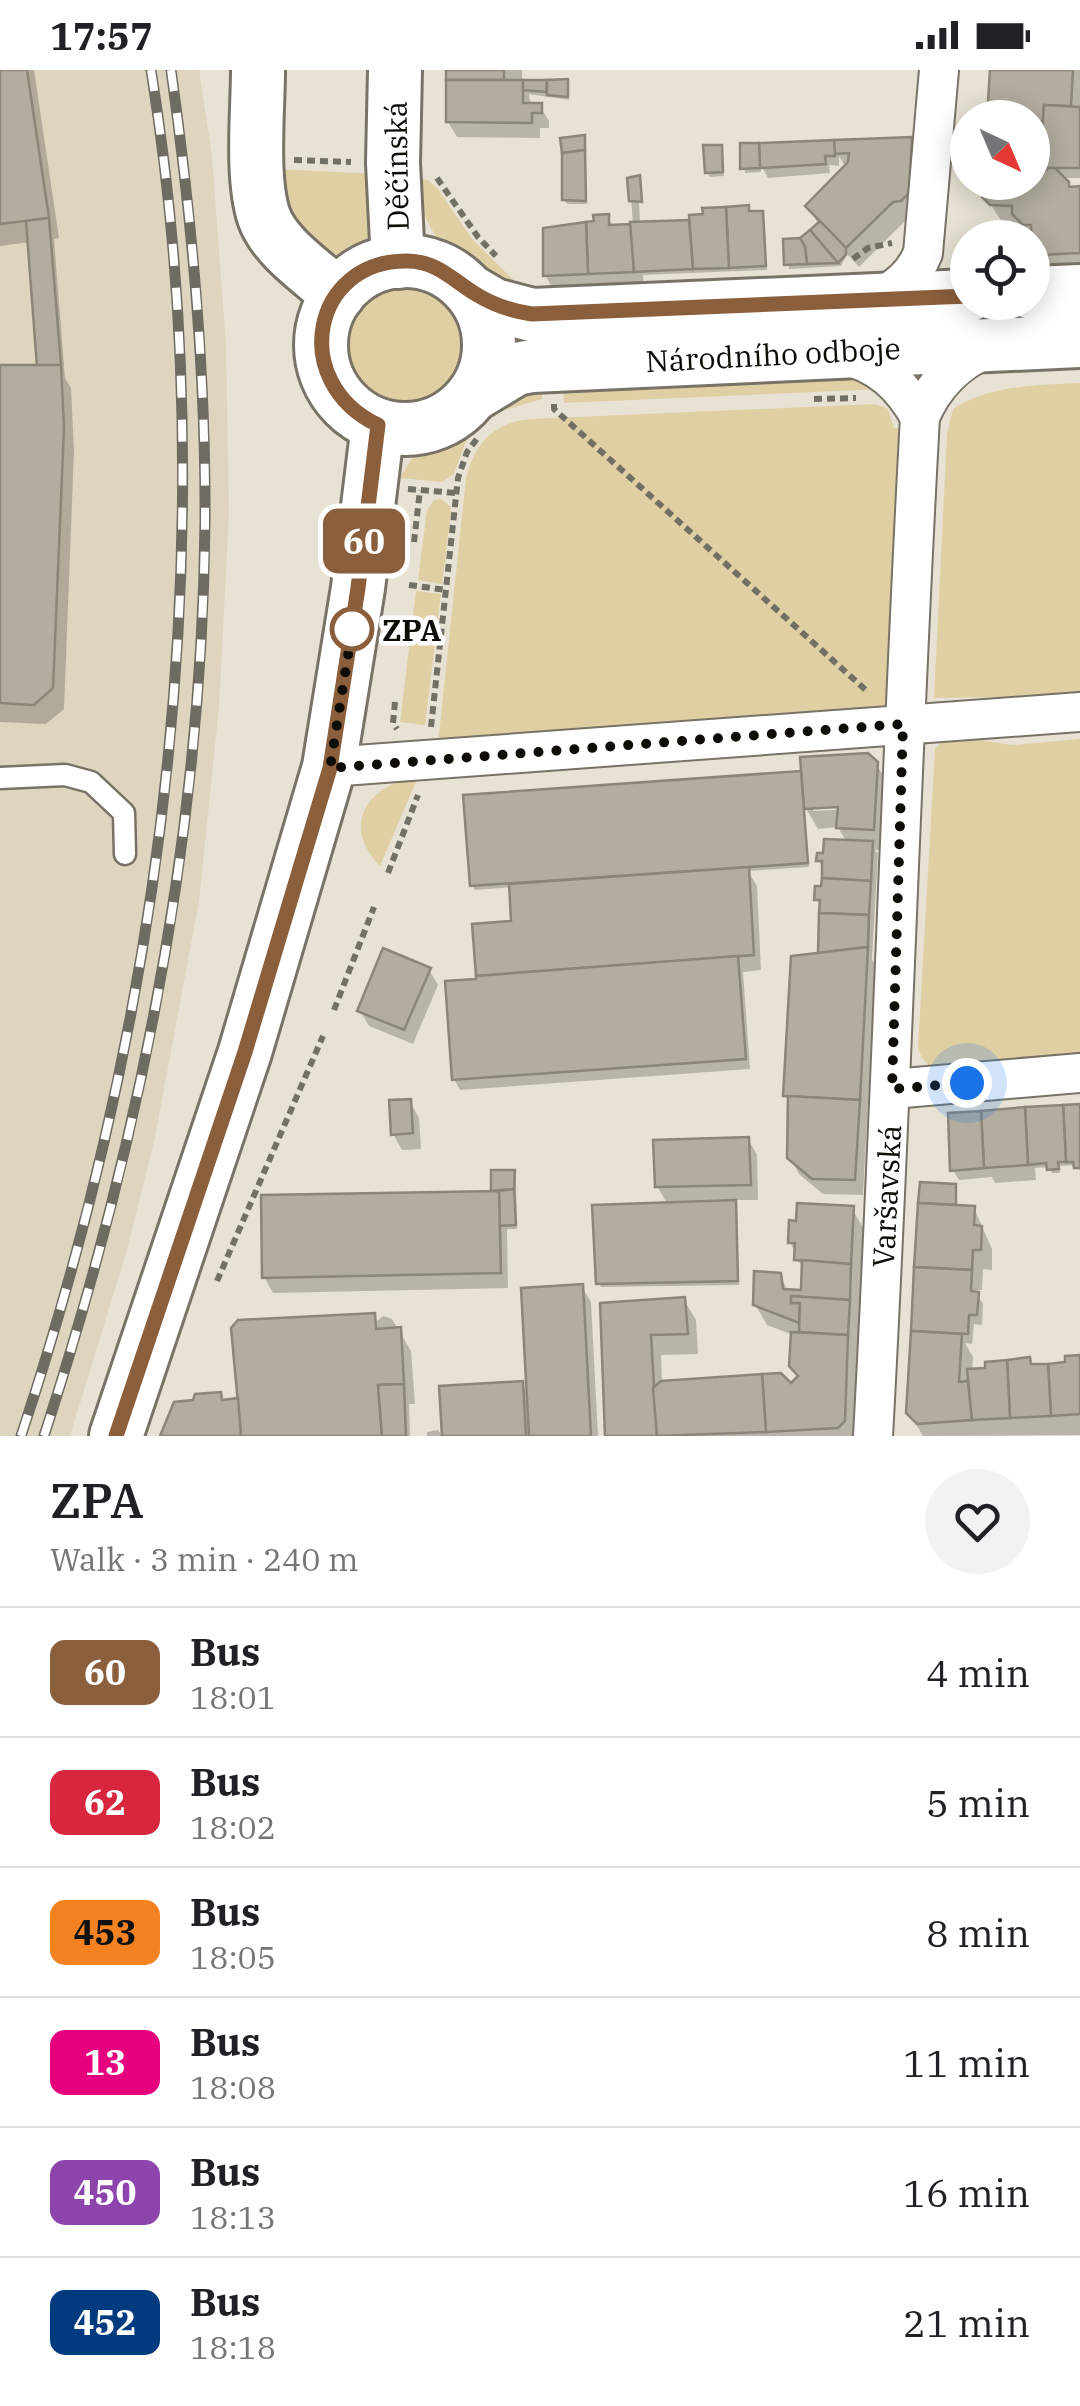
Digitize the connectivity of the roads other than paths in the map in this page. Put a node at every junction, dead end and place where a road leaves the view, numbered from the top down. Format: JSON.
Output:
{"nodes":[{"id":1,"x":258,"y":70,"type":"edge"},
{"id":2,"x":396,"y":70,"type":"edge"},
{"id":3,"x":939,"y":70,"type":"edge"},
{"id":4,"x":398,"y":262,"type":"junction"},
{"id":5,"x":488,"y":278,"type":"junction"},
{"id":6,"x":1080,"y":291,"type":"edge"},
{"id":7,"x":1050,"y":292,"type":"edge"},
{"id":8,"x":338,"y":295,"type":"junction"},
{"id":9,"x":950,"y":297,"type":"edge"},
{"id":10,"x":878,"y":300,"type":"junction"},
{"id":11,"x":1080,"y":341,"type":"edge"},
{"id":12,"x":1006,"y":343,"type":"junction"},
{"id":13,"x":810,"y":376,"type":"junction"},
{"id":14,"x":483,"y":409,"type":"junction"},
{"id":15,"x":920,"y":416,"type":"junction"},
{"id":16,"x":378,"y":425,"type":"junction"},
{"id":17,"x":1080,"y":712,"type":"edge"},
{"id":18,"x":903,"y":724,"type":"junction"},
{"id":19,"x":330,"y":768,"type":"junction"},
{"id":20,"x":0,"y":778,"type":"edge"},
{"id":21,"x":125,"y":854,"type":"dead end"},
{"id":22,"x":1080,"y":1073,"type":"edge"},
{"id":23,"x":892,"y":1089,"type":"junction"},
{"id":24,"x":116,"y":1436,"type":"edge"},
{"id":25,"x":873,"y":1436,"type":"edge"}],
"edges":[{"from":1,"to":8,"type":"main road"},
{"from":2,"to":4,"type":"main road","name":"Děčínská"},
{"from":3,"to":10,"type":"street"},
{"from":4,"to":5,"type":"main road","name":"Děčínská"},
{"from":4,"to":8,"type":"main road","name":"Děčínská"},
{"from":5,"to":10,"type":"main road","name":"Národního odboje"},
{"from":5,"to":14,"type":"main road"},
{"from":6,"to":7,"type":"main road"},
{"from":8,"to":16,"type":"main road"},
{"from":9,"to":10,"type":"main road","name":"Národního odboje"},
{"from":11,"to":12,"type":"main road","name":"Národního odboje"},
{"from":12,"to":13,"type":"main road","name":"Národního odboje"},
{"from":12,"to":15,"type":"street","name":"Varšavská"},
{"from":13,"to":14,"type":"main road","name":"Národního odboje"},
{"from":13,"to":15,"type":"street"},
{"from":14,"to":16,"type":"main road"},
{"from":15,"to":18,"type":"street","name":"Varšavská"},
{"from":16,"to":19,"type":"main road"},
{"from":17,"to":18,"type":"street"},
{"from":18,"to":19,"type":"street"},
{"from":18,"to":23,"type":"street","name":"Varšavská"},
{"from":19,"to":24,"type":"main road"},
{"from":20,"to":21,"type":"lane"},
{"from":22,"to":23,"type":"street"},
{"from":23,"to":25,"type":"street","name":"Varšavská"}]}
